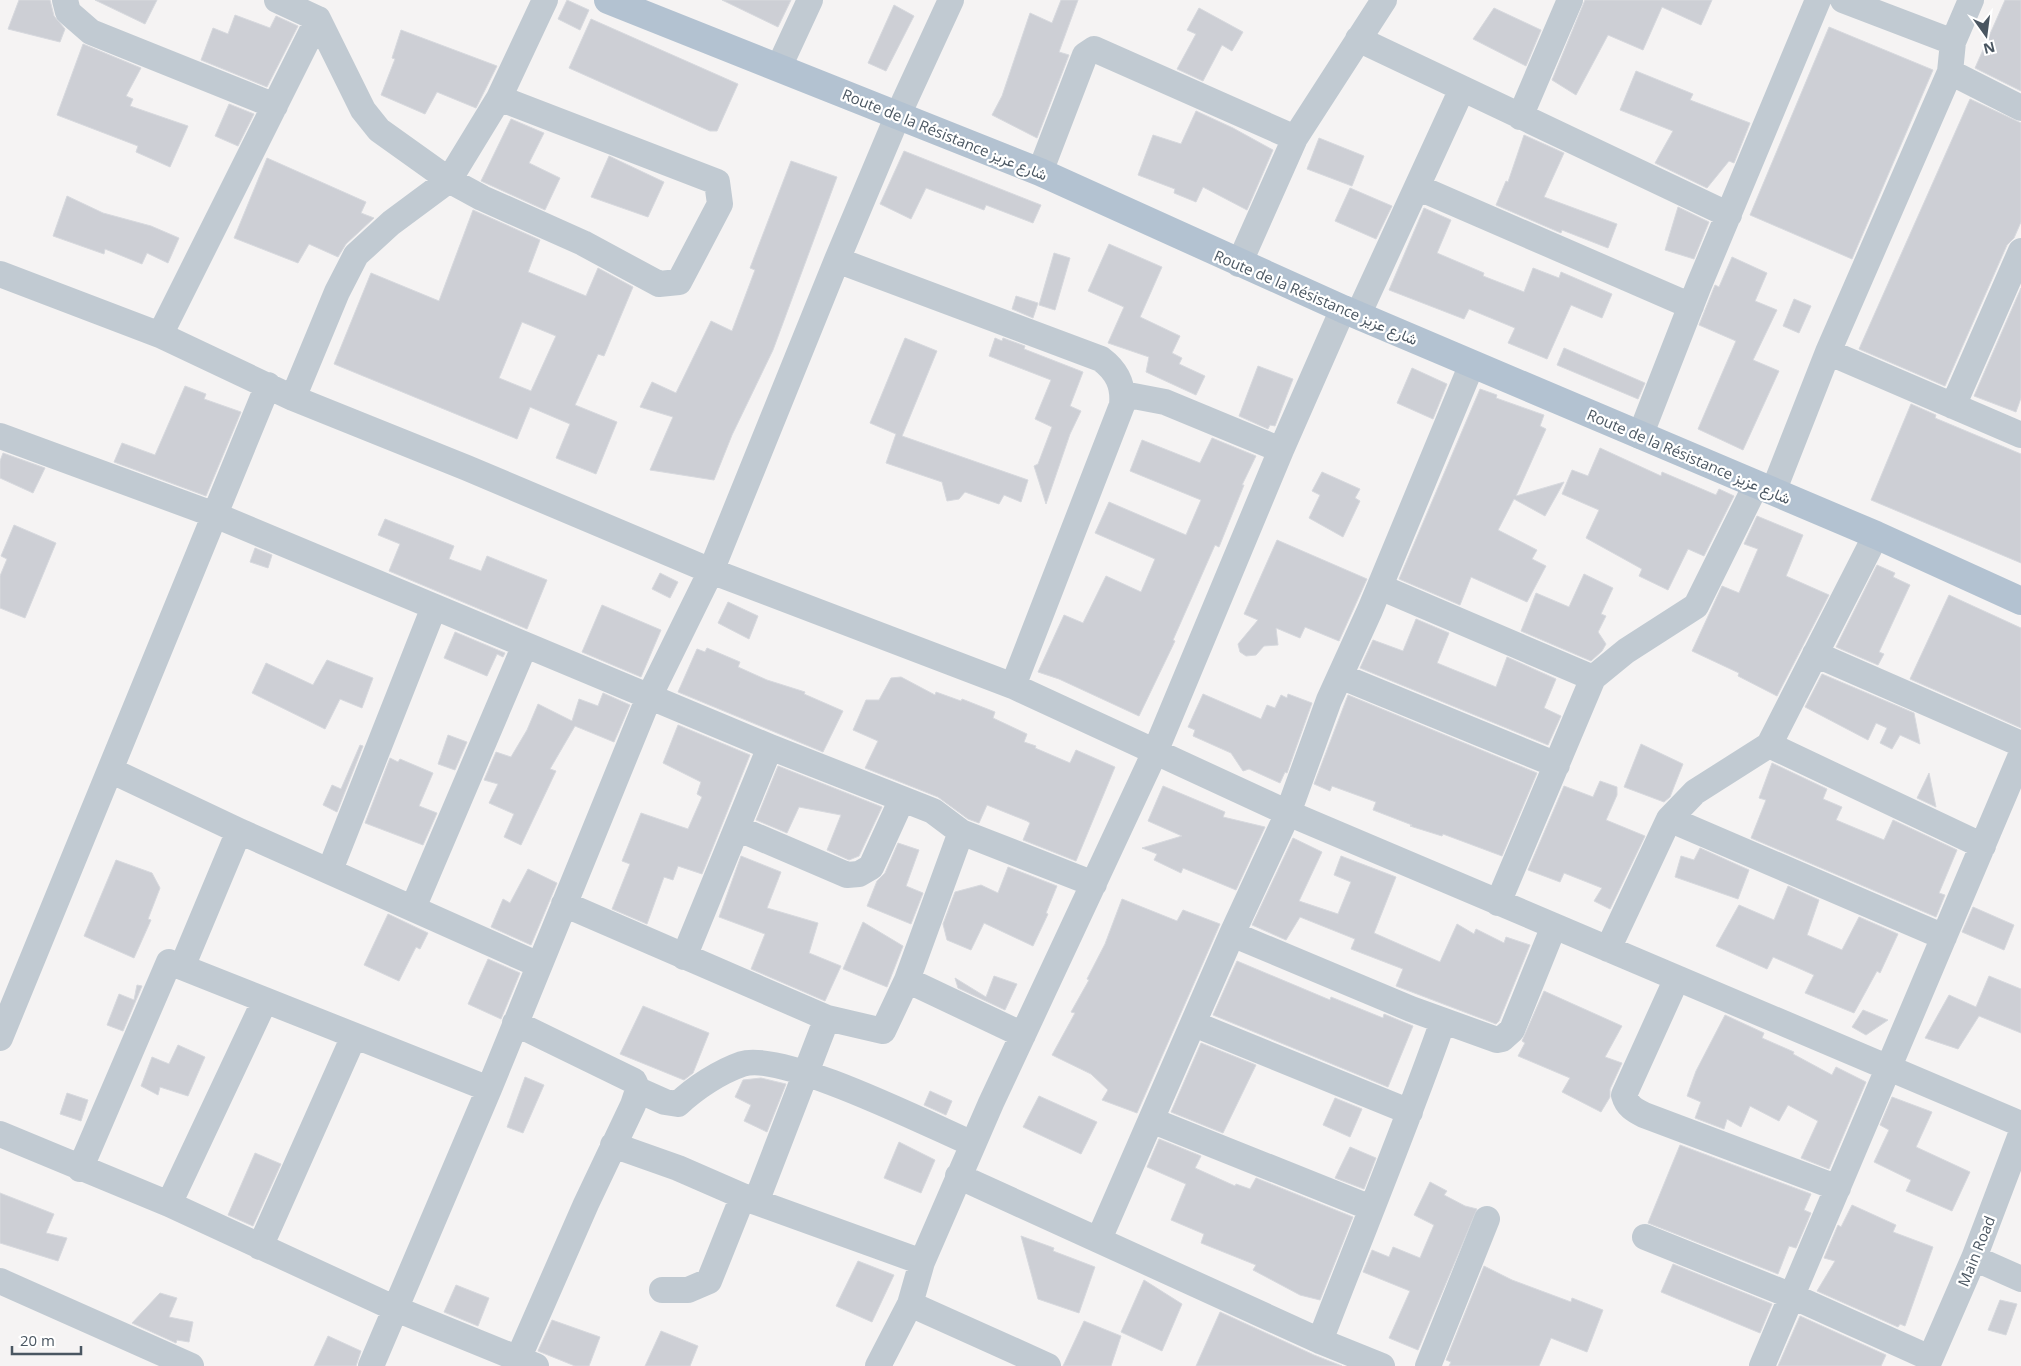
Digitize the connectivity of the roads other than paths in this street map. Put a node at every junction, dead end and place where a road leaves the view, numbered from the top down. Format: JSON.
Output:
{"nodes":[{"id":1,"x":65,"y":0,"type":"edge"},
{"id":2,"x":277,"y":0,"type":"edge"},
{"id":3,"x":545,"y":0,"type":"edge"},
{"id":4,"x":608,"y":0,"type":"edge"},
{"id":5,"x":810,"y":0,"type":"edge"},
{"id":6,"x":951,"y":0,"type":"edge"},
{"id":7,"x":1384,"y":0,"type":"edge"},
{"id":8,"x":1570,"y":0,"type":"edge"},
{"id":9,"x":1818,"y":0,"type":"edge"},
{"id":10,"x":1843,"y":0,"type":"edge"},
{"id":11,"x":1972,"y":0,"type":"edge"},
{"id":12,"x":318,"y":19,"type":"junction"},
{"id":13,"x":1358,"y":39,"type":"junction"},
{"id":14,"x":1953,"y":42,"type":"junction"},
{"id":15,"x":778,"y":67,"type":"junction"},
{"id":16,"x":1950,"y":72,"type":"junction"},
{"id":17,"x":1462,"y":89,"type":"junction"},
{"id":18,"x":499,"y":98,"type":"junction"},
{"id":19,"x":275,"y":106,"type":"junction"},
{"id":20,"x":2021,"y":108,"type":"edge"},
{"id":21,"x":898,"y":115,"type":"junction"},
{"id":22,"x":1520,"y":117,"type":"junction"},
{"id":23,"x":1295,"y":138,"type":"junction"},
{"id":24,"x":1040,"y":172,"type":"junction"},
{"id":25,"x":449,"y":180,"type":"junction"},
{"id":26,"x":1417,"y":187,"type":"junction"},
{"id":27,"x":1730,"y":216,"type":"junction"},
{"id":28,"x":2021,"y":251,"type":"edge"},
{"id":29,"x":837,"y":260,"type":"junction"},
{"id":30,"x":1239,"y":264,"type":"junction"},
{"id":31,"x":0,"y":274,"type":"edge"},
{"id":32,"x":1691,"y":306,"type":"junction"},
{"id":33,"x":1350,"y":312,"type":"junction"},
{"id":34,"x":160,"y":335,"type":"junction"},
{"id":35,"x":1828,"y":352,"type":"junction"},
{"id":36,"x":1472,"y":364,"type":"junction"},
{"id":37,"x":268,"y":385,"type":"junction"},
{"id":38,"x":1124,"y":394,"type":"junction"},
{"id":39,"x":293,"y":398,"type":"junction"},
{"id":40,"x":1953,"y":406,"type":"junction"},
{"id":41,"x":2021,"y":435,"type":"edge"},
{"id":42,"x":0,"y":436,"type":"edge"},
{"id":43,"x":1640,"y":436,"type":"junction"},
{"id":44,"x":1281,"y":450,"type":"junction"},
{"id":45,"x":1765,"y":489,"type":"junction"},
{"id":46,"x":215,"y":515,"type":"junction"},
{"id":47,"x":1876,"y":535,"type":"junction"},
{"id":48,"x":711,"y":572,"type":"junction"},
{"id":49,"x":1380,"y":586,"type":"junction"},
{"id":50,"x":2021,"y":601,"type":"edge"},
{"id":51,"x":434,"y":607,"type":"junction"},
{"id":52,"x":525,"y":645,"type":"junction"},
{"id":53,"x":1816,"y":654,"type":"junction"},
{"id":54,"x":1340,"y":676,"type":"junction"},
{"id":55,"x":1594,"y":678,"type":"junction"},
{"id":56,"x":1013,"y":686,"type":"junction"},
{"id":57,"x":649,"y":697,"type":"junction"},
{"id":58,"x":2021,"y":744,"type":"edge"},
{"id":59,"x":1769,"y":745,"type":"junction"},
{"id":60,"x":770,"y":747,"type":"junction"},
{"id":61,"x":1155,"y":752,"type":"junction"},
{"id":62,"x":2021,"y":755,"type":"edge"},
{"id":63,"x":1556,"y":765,"type":"junction"},
{"id":64,"x":110,"y":770,"type":"junction"},
{"id":65,"x":902,"y":799,"type":"junction"},
{"id":66,"x":1288,"y":813,"type":"junction"},
{"id":67,"x":1669,"y":819,"type":"junction"},
{"id":68,"x":737,"y":828,"type":"junction"},
{"id":69,"x":239,"y":831,"type":"junction"},
{"id":70,"x":961,"y":832,"type":"junction"},
{"id":71,"x":1984,"y":846,"type":"junction"},
{"id":72,"x":330,"y":870,"type":"junction"},
{"id":73,"x":1094,"y":884,"type":"junction"},
{"id":74,"x":1498,"y":903,"type":"junction"},
{"id":75,"x":564,"y":904,"type":"junction"},
{"id":76,"x":413,"y":908,"type":"junction"},
{"id":77,"x":1554,"y":926,"type":"junction"},
{"id":78,"x":1232,"y":934,"type":"junction"},
{"id":79,"x":1944,"y":937,"type":"junction"},
{"id":80,"x":1608,"y":949,"type":"junction"},
{"id":81,"x":684,"y":957,"type":"junction"},
{"id":82,"x":539,"y":965,"type":"junction"},
{"id":83,"x":182,"y":967,"type":"junction"},
{"id":84,"x":1677,"y":978,"type":"junction"},
{"id":85,"x":907,"y":980,"type":"junction"},
{"id":86,"x":266,"y":1000,"type":"junction"},
{"id":87,"x":827,"y":1018,"type":"junction"},
{"id":88,"x":1443,"y":1021,"type":"junction"},
{"id":89,"x":515,"y":1023,"type":"junction"},
{"id":90,"x":1194,"y":1024,"type":"junction"},
{"id":91,"x":1022,"y":1035,"type":"junction"},
{"id":92,"x":354,"y":1036,"type":"junction"},
{"id":93,"x":0,"y":1038,"type":"edge"},
{"id":94,"x":1888,"y":1068,"type":"junction"},
{"id":95,"x":807,"y":1072,"type":"junction"},
{"id":96,"x":489,"y":1089,"type":"junction"},
{"id":97,"x":638,"y":1090,"type":"junction"},
{"id":98,"x":1410,"y":1112,"type":"junction"},
{"id":99,"x":1151,"y":1120,"type":"junction"},
{"id":100,"x":2021,"y":1124,"type":"edge"},
{"id":101,"x":0,"y":1134,"type":"edge"},
{"id":102,"x":2021,"y":1134,"type":"edge"},
{"id":103,"x":973,"y":1144,"type":"junction"},
{"id":104,"x":613,"y":1145,"type":"junction"},
{"id":105,"x":80,"y":1169,"type":"junction"},
{"id":106,"x":958,"y":1176,"type":"junction"},
{"id":107,"x":1838,"y":1188,"type":"junction"},
{"id":108,"x":750,"y":1199,"type":"junction"},
{"id":109,"x":169,"y":1204,"type":"junction"},
{"id":110,"x":1371,"y":1208,"type":"junction"},
{"id":111,"x":1487,"y":1219,"type":"dead end"},
{"id":112,"x":1645,"y":1237,"type":"dead end"},
{"id":113,"x":1099,"y":1239,"type":"junction"},
{"id":114,"x":260,"y":1247,"type":"junction"},
{"id":115,"x":1974,"y":1258,"type":"junction"},
{"id":116,"x":922,"y":1262,"type":"junction"},
{"id":117,"x":2021,"y":1279,"type":"edge"},
{"id":118,"x":0,"y":1281,"type":"edge"},
{"id":119,"x":662,"y":1290,"type":"dead end"},
{"id":120,"x":1792,"y":1296,"type":"junction"},
{"id":121,"x":910,"y":1304,"type":"junction"},
{"id":122,"x":396,"y":1309,"type":"junction"},
{"id":123,"x":1320,"y":1341,"type":"junction"},
{"id":124,"x":527,"y":1362,"type":"edge"},
{"id":125,"x":1929,"y":1362,"type":"edge"},
{"id":126,"x":191,"y":1366,"type":"edge"},
{"id":127,"x":371,"y":1366,"type":"edge"},
{"id":128,"x":878,"y":1366,"type":"edge"},
{"id":129,"x":1048,"y":1366,"type":"edge"},
{"id":130,"x":1382,"y":1366,"type":"edge"},
{"id":131,"x":1428,"y":1366,"type":"edge"},
{"id":132,"x":1762,"y":1366,"type":"edge"}],
"edges":[{"from":1,"to":19,"type":"street"},
{"from":2,"to":12,"type":"street"},
{"from":3,"to":18,"type":"street"},
{"from":4,"to":15,"type":"main road","name":"Route de la Résistance شارع عزيز"},
{"from":5,"to":15,"type":"street"},
{"from":6,"to":21,"type":"street"},
{"from":7,"to":13,"type":"street"},
{"from":8,"to":22,"type":"street"},
{"from":9,"to":27,"type":"street"},
{"from":10,"to":14,"type":"street"},
{"from":11,"to":14,"type":"street"},
{"from":12,"to":19,"type":"street"},
{"from":12,"to":25,"type":"street"},
{"from":13,"to":17,"type":"street"},
{"from":13,"to":23,"type":"street"},
{"from":14,"to":16,"type":"street"},
{"from":15,"to":21,"type":"main road","name":"Route de la Résistance شارع عزيز"},
{"from":16,"to":20,"type":"street"},
{"from":16,"to":35,"type":"street"},
{"from":17,"to":22,"type":"street"},
{"from":17,"to":26,"type":"street"},
{"from":18,"to":25,"type":"street"},
{"from":18,"to":25,"type":"street"},
{"from":19,"to":34,"type":"street"},
{"from":21,"to":24,"type":"main road","name":"Route de la Résistance شارع عزيز"},
{"from":21,"to":29,"type":"street"},
{"from":22,"to":27,"type":"street"},
{"from":23,"to":24,"type":"street"},
{"from":23,"to":30,"type":"street"},
{"from":24,"to":30,"type":"main road","name":"Route de la Résistance شارع عزيز"},
{"from":25,"to":39,"type":"street"},
{"from":26,"to":32,"type":"street"},
{"from":26,"to":33,"type":"street"},
{"from":27,"to":32,"type":"street"},
{"from":28,"to":40,"type":"street"},
{"from":29,"to":38,"type":"street"},
{"from":29,"to":48,"type":"street"},
{"from":30,"to":33,"type":"main road","name":"Route de la Résistance شارع عزيز"},
{"from":31,"to":34,"type":"street"},
{"from":32,"to":43,"type":"street"},
{"from":33,"to":36,"type":"main road","name":"Route de la Résistance شارع عزيز"},
{"from":33,"to":44,"type":"street"},
{"from":34,"to":37,"type":"street"},
{"from":35,"to":40,"type":"street"},
{"from":35,"to":45,"type":"street"},
{"from":36,"to":43,"type":"main road","name":"Route de la Résistance شارع عزيز"},
{"from":36,"to":49,"type":"street"},
{"from":37,"to":39,"type":"street"},
{"from":37,"to":46,"type":"street"},
{"from":38,"to":44,"type":"street"},
{"from":38,"to":56,"type":"street"},
{"from":39,"to":48,"type":"street"},
{"from":40,"to":41,"type":"street"},
{"from":42,"to":46,"type":"street"},
{"from":43,"to":45,"type":"main road","name":"Route de la Résistance شارع عزيز"},
{"from":44,"to":61,"type":"street"},
{"from":45,"to":47,"type":"main road","name":"Route de la Résistance شارع عزيز"},
{"from":45,"to":55,"type":"street"},
{"from":46,"to":51,"type":"street"},
{"from":46,"to":64,"type":"street"},
{"from":47,"to":50,"type":"main road","name":"Route de la Résistance شارع عزيز"},
{"from":47,"to":53,"type":"street"},
{"from":48,"to":56,"type":"street"},
{"from":48,"to":57,"type":"street"},
{"from":49,"to":54,"type":"street"},
{"from":49,"to":55,"type":"street"},
{"from":51,"to":52,"type":"street"},
{"from":51,"to":72,"type":"street"},
{"from":52,"to":57,"type":"street"},
{"from":52,"to":76,"type":"street"},
{"from":53,"to":58,"type":"street"},
{"from":53,"to":59,"type":"street"},
{"from":54,"to":63,"type":"street"},
{"from":54,"to":66,"type":"street"},
{"from":55,"to":63,"type":"street"},
{"from":56,"to":61,"type":"street"},
{"from":57,"to":60,"type":"street"},
{"from":57,"to":75,"type":"street"},
{"from":59,"to":67,"type":"street"},
{"from":59,"to":71,"type":"street"},
{"from":60,"to":65,"type":"street"},
{"from":60,"to":68,"type":"street"},
{"from":61,"to":66,"type":"street"},
{"from":61,"to":73,"type":"street"},
{"from":62,"to":71,"type":"street"},
{"from":63,"to":74,"type":"street"},
{"from":64,"to":69,"type":"street"},
{"from":64,"to":93,"type":"street"},
{"from":65,"to":68,"type":"street"},
{"from":65,"to":70,"type":"street"},
{"from":66,"to":74,"type":"street"},
{"from":66,"to":78,"type":"street"},
{"from":67,"to":79,"type":"street"},
{"from":67,"to":80,"type":"street"},
{"from":68,"to":81,"type":"street"},
{"from":69,"to":72,"type":"street"},
{"from":69,"to":83,"type":"street"},
{"from":70,"to":73,"type":"street"},
{"from":70,"to":85,"type":"street"},
{"from":71,"to":79,"type":"street"},
{"from":72,"to":76,"type":"street"},
{"from":73,"to":91,"type":"street"},
{"from":74,"to":77,"type":"street"},
{"from":75,"to":81,"type":"street"},
{"from":75,"to":82,"type":"street"},
{"from":76,"to":82,"type":"street"},
{"from":77,"to":80,"type":"street"},
{"from":77,"to":88,"type":"street"},
{"from":78,"to":88,"type":"street"},
{"from":78,"to":90,"type":"street"},
{"from":79,"to":94,"type":"street"},
{"from":80,"to":84,"type":"street"},
{"from":81,"to":87,"type":"street"},
{"from":82,"to":89,"type":"street"},
{"from":83,"to":86,"type":"street"},
{"from":83,"to":105,"type":"street"},
{"from":84,"to":94,"type":"street"},
{"from":84,"to":107,"type":"street"},
{"from":85,"to":87,"type":"street"},
{"from":85,"to":91,"type":"street"},
{"from":86,"to":92,"type":"street"},
{"from":86,"to":109,"type":"street"},
{"from":87,"to":95,"type":"street"},
{"from":88,"to":98,"type":"street"},
{"from":89,"to":96,"type":"street"},
{"from":89,"to":97,"type":"street"},
{"from":90,"to":98,"type":"street"},
{"from":90,"to":99,"type":"street"},
{"from":91,"to":103,"type":"street"},
{"from":92,"to":96,"type":"street"},
{"from":92,"to":114,"type":"street"},
{"from":94,"to":100,"type":"street"},
{"from":94,"to":107,"type":"street"},
{"from":95,"to":97,"type":"street"},
{"from":95,"to":103,"type":"street"},
{"from":95,"to":108,"type":"street"},
{"from":96,"to":122,"type":"street"},
{"from":97,"to":104,"type":"street"},
{"from":98,"to":110,"type":"street"},
{"from":99,"to":110,"type":"street"},
{"from":99,"to":113,"type":"street"},
{"from":101,"to":105,"type":"street"},
{"from":102,"to":115,"type":"street","name":"Main Road"},
{"from":103,"to":106,"type":"street"},
{"from":104,"to":108,"type":"street"},
{"from":104,"to":124,"type":"street"},
{"from":105,"to":109,"type":"street"},
{"from":106,"to":113,"type":"street"},
{"from":106,"to":116,"type":"street"},
{"from":107,"to":120,"type":"street"},
{"from":108,"to":116,"type":"street"},
{"from":108,"to":119,"type":"street"},
{"from":109,"to":114,"type":"street"},
{"from":110,"to":123,"type":"street"},
{"from":111,"to":131,"type":"street"},
{"from":112,"to":120,"type":"street"},
{"from":113,"to":123,"type":"street"},
{"from":114,"to":122,"type":"street"},
{"from":115,"to":117,"type":"street"},
{"from":115,"to":125,"type":"street","name":"Main Road"},
{"from":116,"to":121,"type":"street"},
{"from":118,"to":126,"type":"street"},
{"from":120,"to":125,"type":"street"},
{"from":120,"to":132,"type":"street"},
{"from":121,"to":128,"type":"street"},
{"from":121,"to":129,"type":"street"},
{"from":122,"to":124,"type":"street"},
{"from":122,"to":127,"type":"street"},
{"from":123,"to":130,"type":"street"}]}
